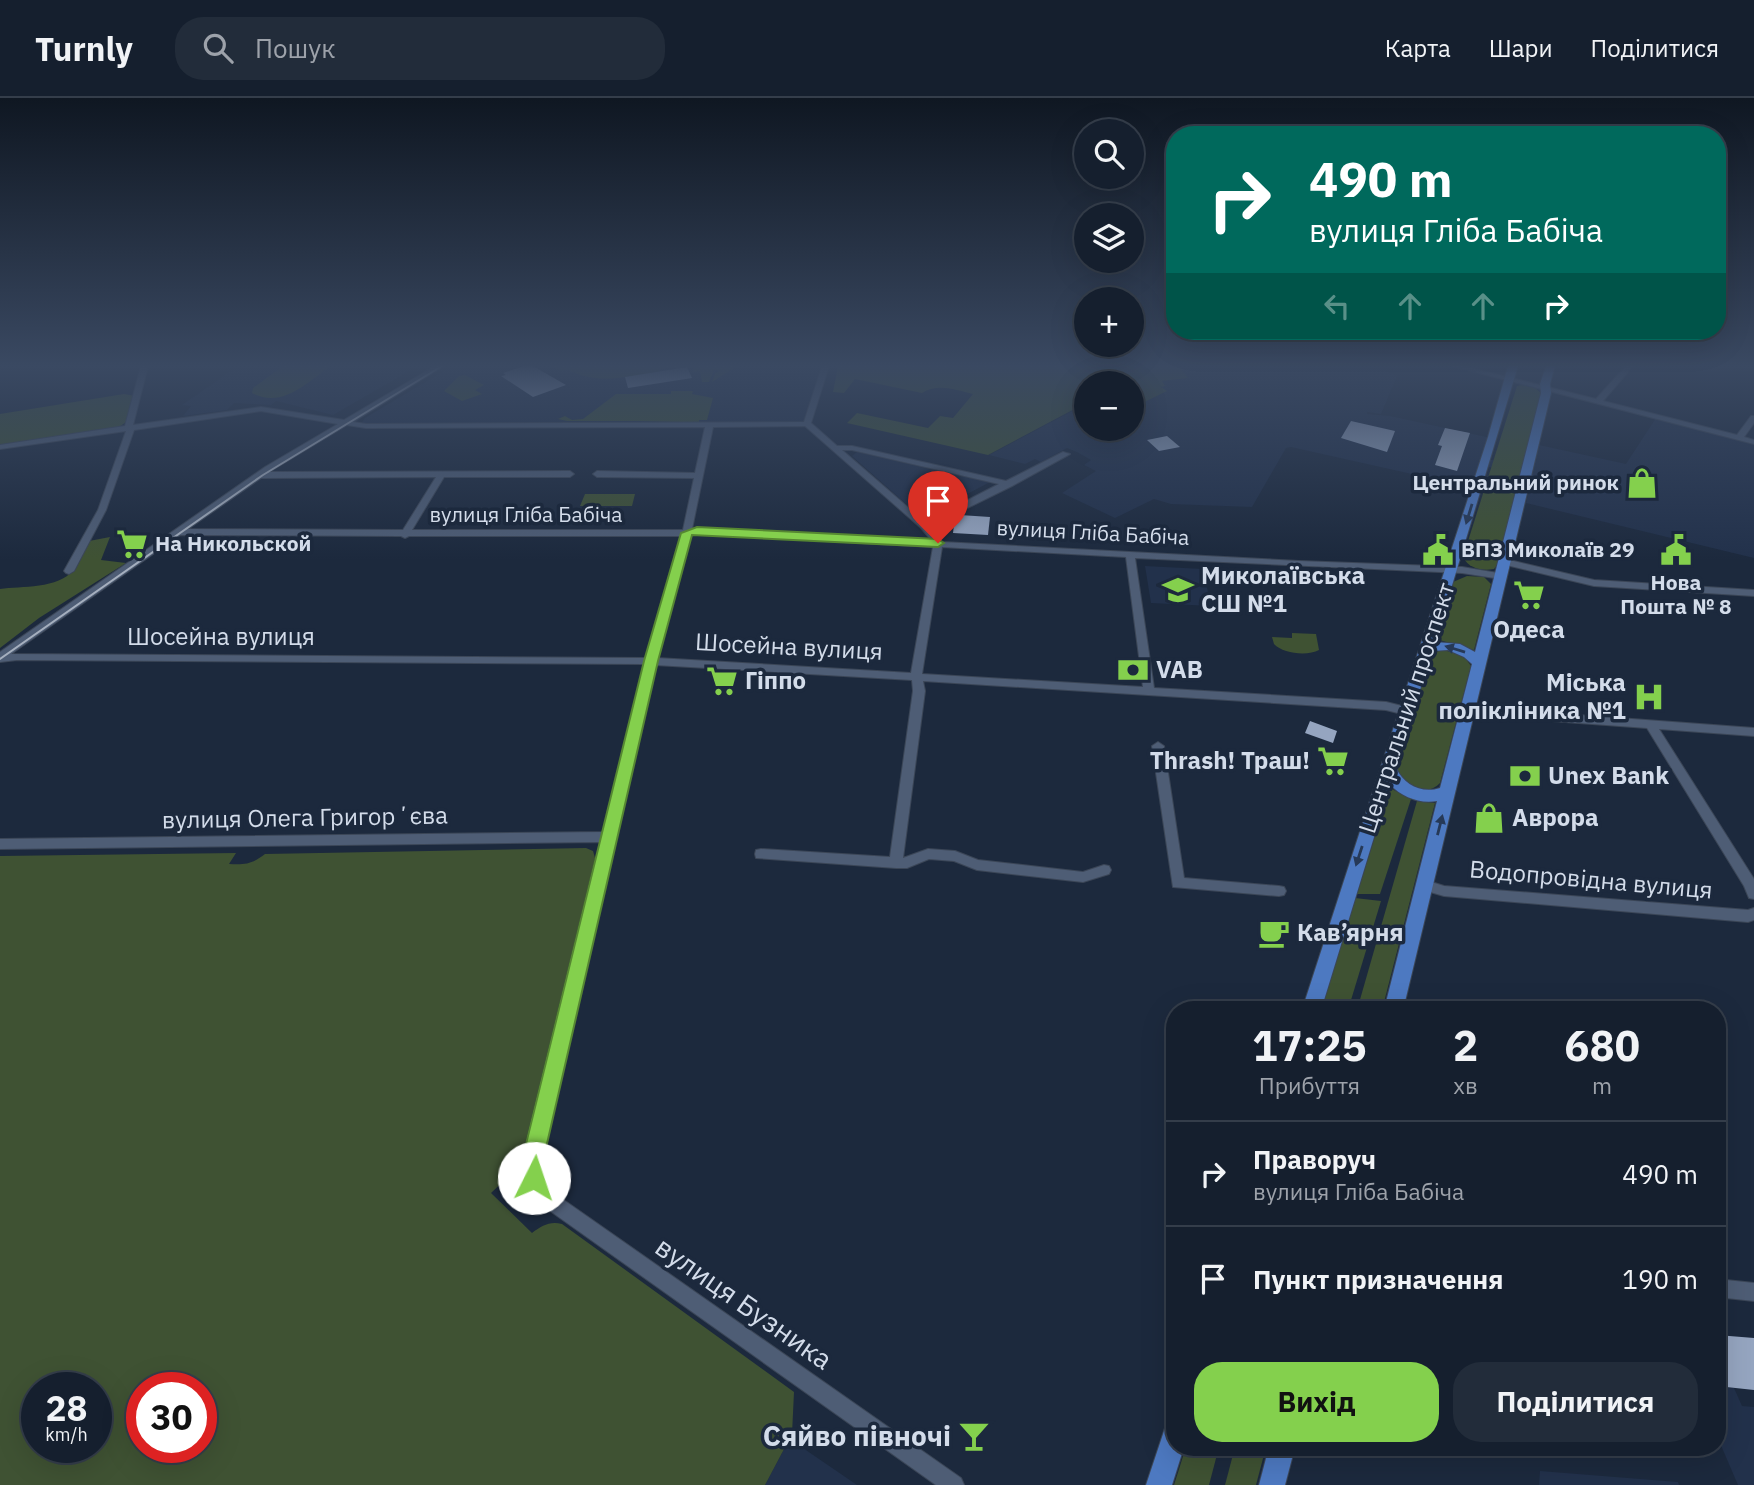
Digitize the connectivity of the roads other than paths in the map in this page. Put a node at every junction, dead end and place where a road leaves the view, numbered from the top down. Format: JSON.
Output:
{"nodes":[{"id":1,"x":112,"y":431,"type":"edge"},
{"id":2,"x":130,"y":431,"type":"edge"},
{"id":3,"x":332,"y":431,"type":"edge"},
{"id":4,"x":708,"y":431,"type":"edge"},
{"id":5,"x":815,"y":431,"type":"edge"},
{"id":6,"x":1493,"y":431,"type":"edge"},
{"id":7,"x":1537,"y":431,"type":"edge"},
{"id":8,"x":1711,"y":431,"type":"edge"},
{"id":9,"x":1744,"y":431,"type":"edge"},
{"id":10,"x":1739,"y":438,"type":"junction"},
{"id":11,"x":1754,"y":442,"type":"edge"},
{"id":12,"x":0,"y":447,"type":"edge"},
{"id":13,"x":836,"y":448,"type":"junction"},
{"id":14,"x":1066,"y":454,"type":"dead end"},
{"id":15,"x":570,"y":474,"type":"dead end"},
{"id":16,"x":597,"y":474,"type":"dead end"},
{"id":17,"x":260,"y":475,"type":"junction"},
{"id":18,"x":441,"y":475,"type":"junction"},
{"id":19,"x":700,"y":476,"type":"junction"},
{"id":20,"x":1009,"y":484,"type":"junction"},
{"id":21,"x":924,"y":526,"type":"junction"},
{"id":22,"x":179,"y":532,"type":"junction"},
{"id":23,"x":687,"y":533,"type":"junction"},
{"id":24,"x":405,"y":535,"type":"junction"},
{"id":25,"x":938,"y":543,"type":"junction"},
{"id":26,"x":1130,"y":555,"type":"junction"},
{"id":27,"x":1505,"y":562,"type":"junction"},
{"id":28,"x":1450,"y":570,"type":"junction"},
{"id":29,"x":69,"y":571,"type":"dead end"},
{"id":30,"x":1501,"y":576,"type":"junction"},
{"id":31,"x":1754,"y":593,"type":"edge"},
{"id":32,"x":1426,"y":648,"type":"junction"},
{"id":33,"x":0,"y":658,"type":"edge"},
{"id":34,"x":651,"y":661,"type":"junction"},
{"id":35,"x":1479,"y":664,"type":"junction"},
{"id":36,"x":916,"y":675,"type":"junction"},
{"id":37,"x":1149,"y":692,"type":"junction"},
{"id":38,"x":1470,"y":706,"type":"junction"},
{"id":39,"x":1406,"y":711,"type":"junction"},
{"id":40,"x":1651,"y":725,"type":"junction"},
{"id":41,"x":1754,"y":732,"type":"edge"},
{"id":42,"x":1158,"y":746,"type":"dead end"},
{"id":43,"x":1388,"y":768,"type":"junction"},
{"id":44,"x":1448,"y":791,"type":"junction"},
{"id":45,"x":610,"y":837,"type":"junction"},
{"id":46,"x":0,"y":844,"type":"edge"},
{"id":47,"x":761,"y":854,"type":"dead end"},
{"id":48,"x":896,"y":863,"type":"junction"},
{"id":49,"x":1104,"y":870,"type":"dead end"},
{"id":50,"x":1425,"y":885,"type":"junction"},
{"id":51,"x":1279,"y":891,"type":"dead end"},
{"id":52,"x":1754,"y":894,"type":"edge"},
{"id":53,"x":1753,"y":916,"type":"edge"},
{"id":54,"x":1314,"y":1001,"type":"edge"},
{"id":55,"x":1395,"y":1001,"type":"edge"},
{"id":56,"x":1726,"y":1289,"type":"edge"},
{"id":57,"x":1754,"y":1292,"type":"edge"},
{"id":58,"x":1168,"y":1456,"type":"edge"},
{"id":59,"x":1280,"y":1456,"type":"edge"},
{"id":60,"x":954,"y":1485,"type":"edge"},
{"id":61,"x":1159,"y":1485,"type":"edge"},
{"id":62,"x":1272,"y":1485,"type":"edge"}],
"edges":[{"from":1,"to":12,"type":"street"},
{"from":2,"to":29,"type":"street"},
{"from":3,"to":17,"type":"street"},
{"from":4,"to":19,"type":"street","name":"вулиця Бузника"},
{"from":5,"to":13,"type":"street"},
{"from":6,"to":28,"type":"main road","name":"Центральний проспект","one_way":true},
{"from":7,"to":27,"type":"main road","name":"Центральний проспект"},
{"from":8,"to":10,"type":"street"},
{"from":9,"to":10,"type":"street"},
{"from":10,"to":11,"type":"street"},
{"from":13,"to":20,"type":"street"},
{"from":13,"to":21,"type":"street"},
{"from":14,"to":20,"type":"street"},
{"from":15,"to":18,"type":"street"},
{"from":16,"to":19,"type":"street"},
{"from":17,"to":18,"type":"street"},
{"from":17,"to":22,"type":"street"},
{"from":18,"to":24,"type":"street"},
{"from":19,"to":23,"type":"street","name":"вулиця Бузника"},
{"from":20,"to":21,"type":"street"},
{"from":21,"to":25,"type":"street"},
{"from":22,"to":24,"type":"street","name":"вулиця Гліба Бабіча"},
{"from":22,"to":33,"type":"street"},
{"from":23,"to":24,"type":"street","name":"вулиця Гліба Бабіча"},
{"from":23,"to":25,"type":"street","name":"вулиця Гліба Бабіча"},
{"from":23,"to":34,"type":"street","name":"вулиця Бузника"},
{"from":25,"to":26,"type":"street","name":"вулиця Гліба Бабіча"},
{"from":25,"to":36,"type":"street"},
{"from":26,"to":28,"type":"street","name":"вулиця Гліба Бабіча"},
{"from":26,"to":37,"type":"street"},
{"from":27,"to":30,"type":"main road","name":"Центральний проспект"},
{"from":27,"to":31,"type":"street"},
{"from":28,"to":30,"type":"street","name":"вулиця Гліба Бабіча"},
{"from":28,"to":32,"type":"main road","name":"Центральний проспект"},
{"from":30,"to":35,"type":"main road","name":"Центральний проспект"},
{"from":35,"to":32,"type":"main road","one_way":true},
{"from":32,"to":39,"type":"main road","name":"Центральний проспект"},
{"from":33,"to":34,"type":"street","name":"Шосейна вулиця"},
{"from":34,"to":36,"type":"street","name":"Шосейна вулиця"},
{"from":34,"to":45,"type":"street","name":"вулиця Бузника"},
{"from":35,"to":38,"type":"main road","name":"Центральний проспект"},
{"from":36,"to":37,"type":"street","name":"Шосейна вулиця"},
{"from":36,"to":48,"type":"street"},
{"from":37,"to":39,"type":"street","name":"Шосейна вулиця"},
{"from":38,"to":40,"type":"street"},
{"from":38,"to":44,"type":"main road","name":"Центральний проспект"},
{"from":39,"to":43,"type":"main road","name":"Центральний проспект"},
{"from":40,"to":41,"type":"street"},
{"from":40,"to":52,"type":"street"},
{"from":42,"to":51,"type":"street"},
{"from":43,"to":44,"type":"main road"},
{"from":43,"to":54,"type":"main road","name":"Центральний проспект","one_way":true},
{"from":50,"to":44,"type":"main road","name":"Центральний проспект","one_way":true},
{"from":45,"to":46,"type":"street","name":"вулиця Олега Григорʼєва"},
{"from":45,"to":60,"type":"street","name":"вулиця Бузника"},
{"from":47,"to":48,"type":"street"},
{"from":48,"to":49,"type":"street"},
{"from":50,"to":53,"type":"street","name":"Водопровідна вулиця"},
{"from":50,"to":55,"type":"main road","name":"Центральний проспект"},
{"from":56,"to":57,"type":"street"},
{"from":58,"to":61,"type":"main road"},
{"from":59,"to":62,"type":"main road"}]}
